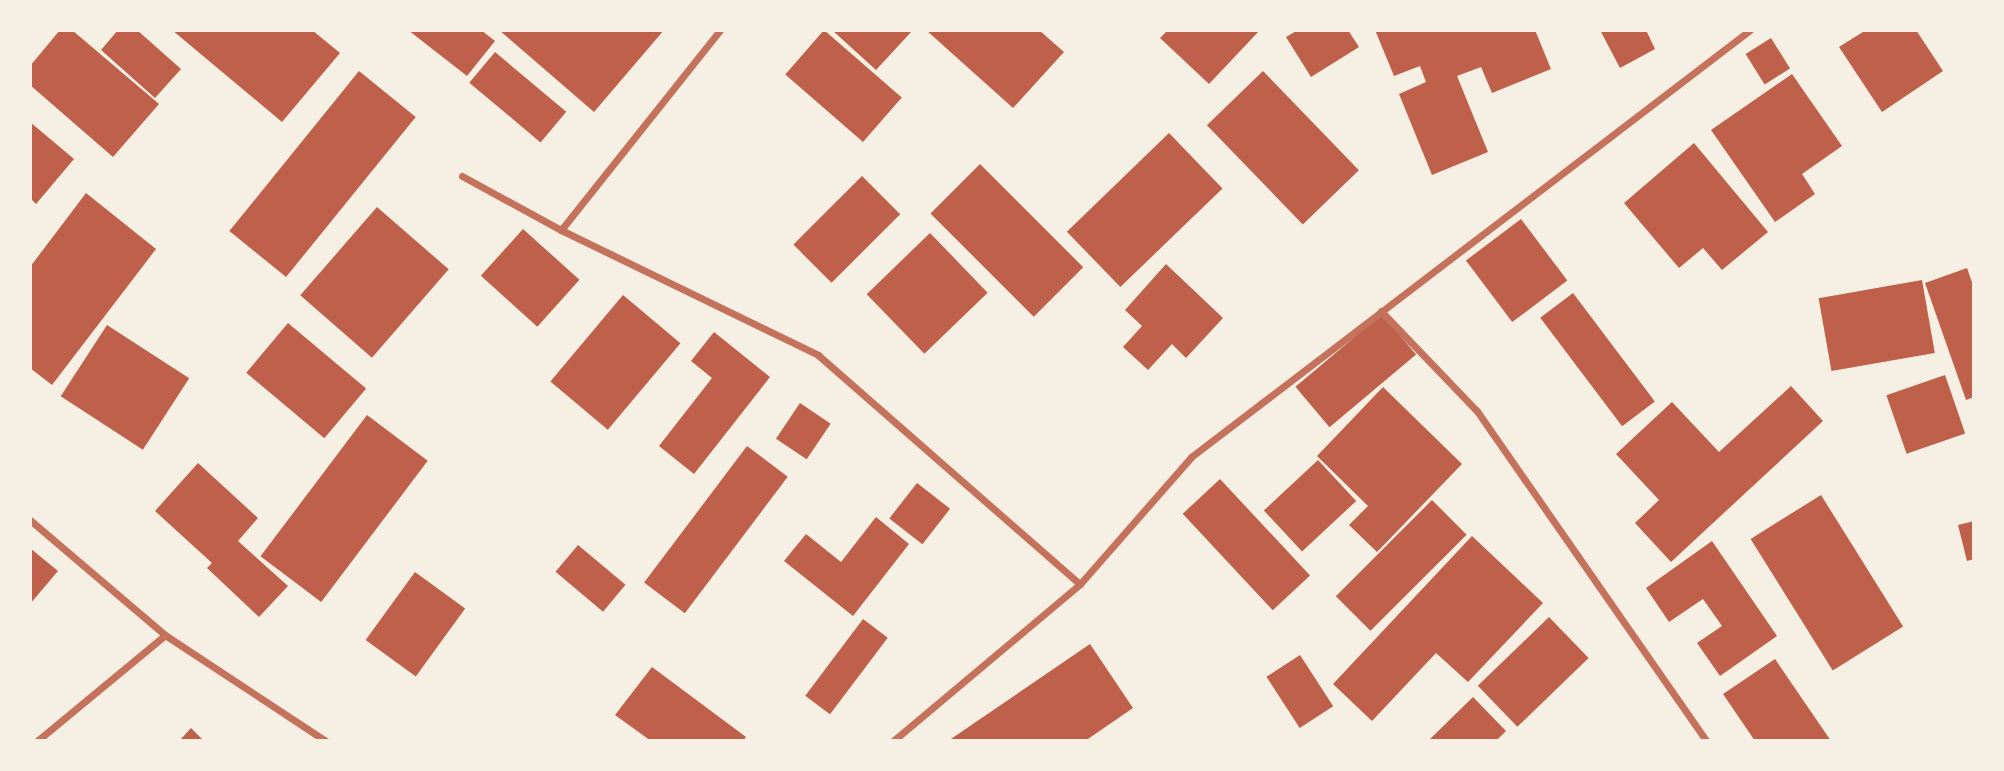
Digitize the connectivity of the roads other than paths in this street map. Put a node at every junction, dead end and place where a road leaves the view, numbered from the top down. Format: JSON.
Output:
{"nodes":[{"id":1,"x":720,"y":30,"type":"edge"},
{"id":2,"x":1751,"y":30,"type":"edge"},
{"id":3,"x":462,"y":176,"type":"dead end"},
{"id":4,"x":561,"y":230,"type":"junction"},
{"id":5,"x":1381,"y":311,"type":"junction"},
{"id":6,"x":30,"y":520,"type":"edge"},
{"id":7,"x":1080,"y":584,"type":"junction"},
{"id":8,"x":165,"y":635,"type":"junction"},
{"id":9,"x":37,"y":741,"type":"edge"},
{"id":10,"x":326,"y":741,"type":"edge"},
{"id":11,"x":893,"y":741,"type":"edge"},
{"id":12,"x":1706,"y":741,"type":"edge"}],
"edges":[{"from":1,"to":4,"type":"street"},
{"from":2,"to":5,"type":"street"},
{"from":3,"to":4,"type":"street"},
{"from":4,"to":7,"type":"street"},
{"from":5,"to":7,"type":"street"},
{"from":5,"to":12,"type":"street"},
{"from":6,"to":8,"type":"street"},
{"from":7,"to":11,"type":"street"},
{"from":8,"to":9,"type":"street"},
{"from":8,"to":10,"type":"street"}]}
